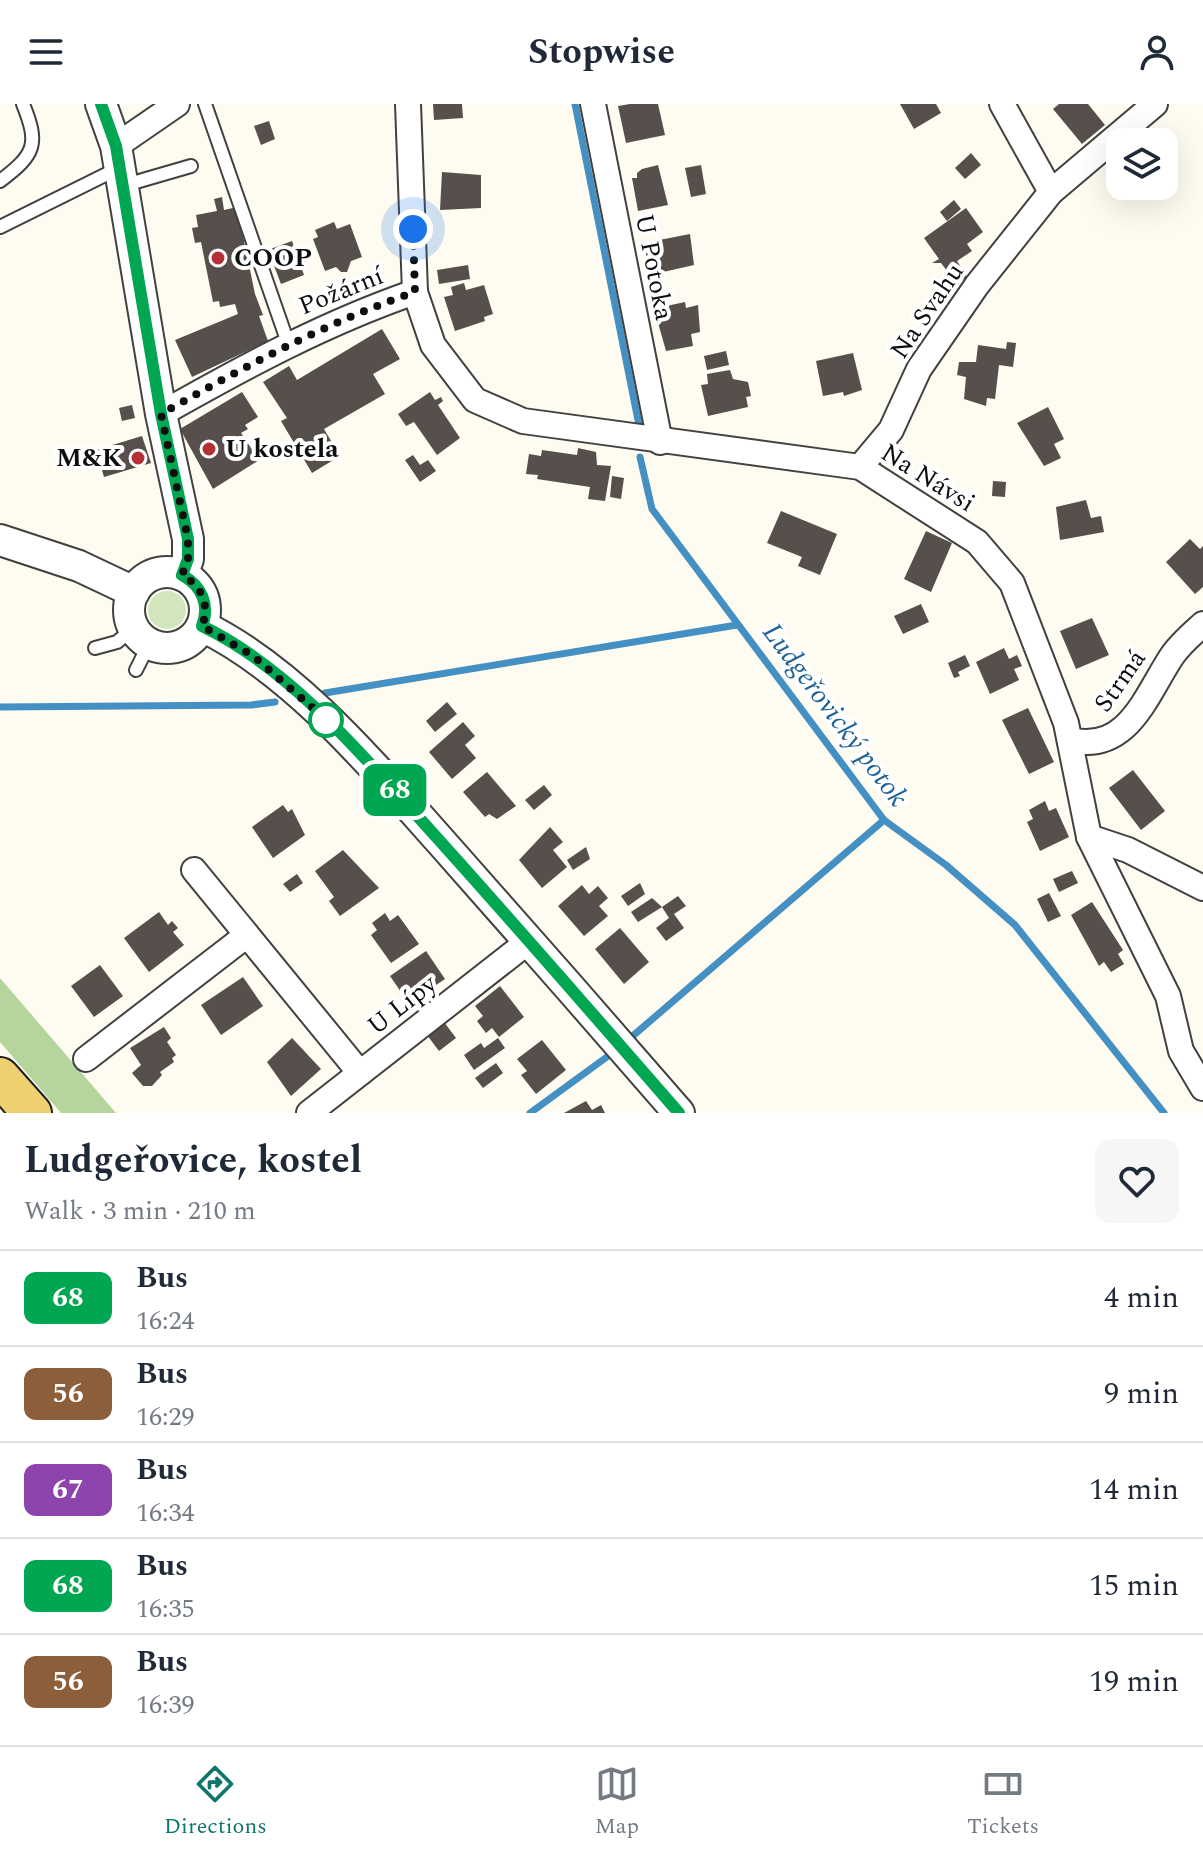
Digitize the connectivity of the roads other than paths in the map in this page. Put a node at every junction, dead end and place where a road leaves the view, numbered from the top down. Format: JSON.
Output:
{"nodes":[{"id":1,"x":23,"y":104,"type":"edge"},
{"id":2,"x":101,"y":104,"type":"edge"},
{"id":3,"x":177,"y":104,"type":"edge"},
{"id":4,"x":205,"y":104,"type":"edge"},
{"id":5,"x":408,"y":104,"type":"edge"},
{"id":6,"x":593,"y":104,"type":"edge"},
{"id":7,"x":1002,"y":104,"type":"edge"},
{"id":8,"x":1155,"y":104,"type":"edge"},
{"id":9,"x":119,"y":166,"type":"junction"},
{"id":10,"x":191,"y":166,"type":"dead end"},
{"id":11,"x":0,"y":181,"type":"edge"},
{"id":12,"x":1051,"y":192,"type":"junction"},
{"id":13,"x":0,"y":227,"type":"edge"},
{"id":14,"x":415,"y":292,"type":"junction"},
{"id":15,"x":288,"y":343,"type":"junction"},
{"id":16,"x":161,"y":414,"type":"junction"},
{"id":17,"x":660,"y":442,"type":"junction"},
{"id":18,"x":860,"y":467,"type":"junction"},
{"id":19,"x":0,"y":540,"type":"edge"},
{"id":20,"x":182,"y":575,"type":"junction"},
{"id":21,"x":134,"y":592,"type":"junction"},
{"id":22,"x":1203,"y":624,"type":"edge"},
{"id":23,"x":202,"y":626,"type":"junction"},
{"id":24,"x":144,"y":637,"type":"junction"},
{"id":25,"x":95,"y":648,"type":"dead end"},
{"id":26,"x":136,"y":670,"type":"dead end"},
{"id":27,"x":1070,"y":740,"type":"junction"},
{"id":28,"x":1089,"y":837,"type":"junction"},
{"id":29,"x":194,"y":870,"type":"dead end"},
{"id":30,"x":1203,"y":888,"type":"edge"},
{"id":31,"x":247,"y":935,"type":"junction"},
{"id":32,"x":529,"y":941,"type":"junction"},
{"id":33,"x":86,"y":1059,"type":"dead end"},
{"id":34,"x":360,"y":1073,"type":"junction"},
{"id":35,"x":0,"y":1077,"type":"edge"},
{"id":36,"x":1203,"y":1088,"type":"edge"},
{"id":37,"x":32,"y":1113,"type":"edge"},
{"id":38,"x":309,"y":1113,"type":"edge"},
{"id":39,"x":679,"y":1113,"type":"edge"}],
"edges":[{"from":1,"to":11,"type":"lane"},
{"from":2,"to":9,"type":"street"},
{"from":3,"to":9,"type":"street"},
{"from":4,"to":15,"type":"lane","name":"Požární"},
{"from":5,"to":14,"type":"street","name":"Na Návsi"},
{"from":6,"to":17,"type":"street","name":"U Potoka"},
{"from":7,"to":12,"type":"street"},
{"from":8,"to":12,"type":"street","name":"Na Svahu"},
{"from":9,"to":10,"type":"lane"},
{"from":9,"to":13,"type":"lane"},
{"from":9,"to":16,"type":"street"},
{"from":12,"to":18,"type":"street","name":"Na Svahu"},
{"from":14,"to":15,"type":"street","name":"Požární"},
{"from":14,"to":17,"type":"street","name":"Na Návsi"},
{"from":15,"to":16,"type":"street","name":"Požární"},
{"from":16,"to":20,"type":"street"},
{"from":17,"to":18,"type":"street","name":"Na Návsi"},
{"from":18,"to":27,"type":"street","name":"Na Návsi"},
{"from":19,"to":21,"type":"street"},
{"from":20,"to":21,"type":"street"},
{"from":20,"to":23,"type":"street"},
{"from":21,"to":24,"type":"street"},
{"from":22,"to":27,"type":"street","name":"Strmá"},
{"from":23,"to":24,"type":"street"},
{"from":23,"to":32,"type":"street"},
{"from":24,"to":25,"type":"lane"},
{"from":24,"to":26,"type":"lane"},
{"from":27,"to":28,"type":"street","name":"Na Návsi"},
{"from":28,"to":30,"type":"street"},
{"from":28,"to":36,"type":"street","name":"Na Návsi"},
{"from":29,"to":31,"type":"street"},
{"from":31,"to":33,"type":"street"},
{"from":31,"to":34,"type":"street"},
{"from":32,"to":34,"type":"street","name":"U Lípy"},
{"from":32,"to":39,"type":"street"},
{"from":34,"to":38,"type":"street","name":"U Lípy"},
{"from":35,"to":37,"type":"main road"}]}
